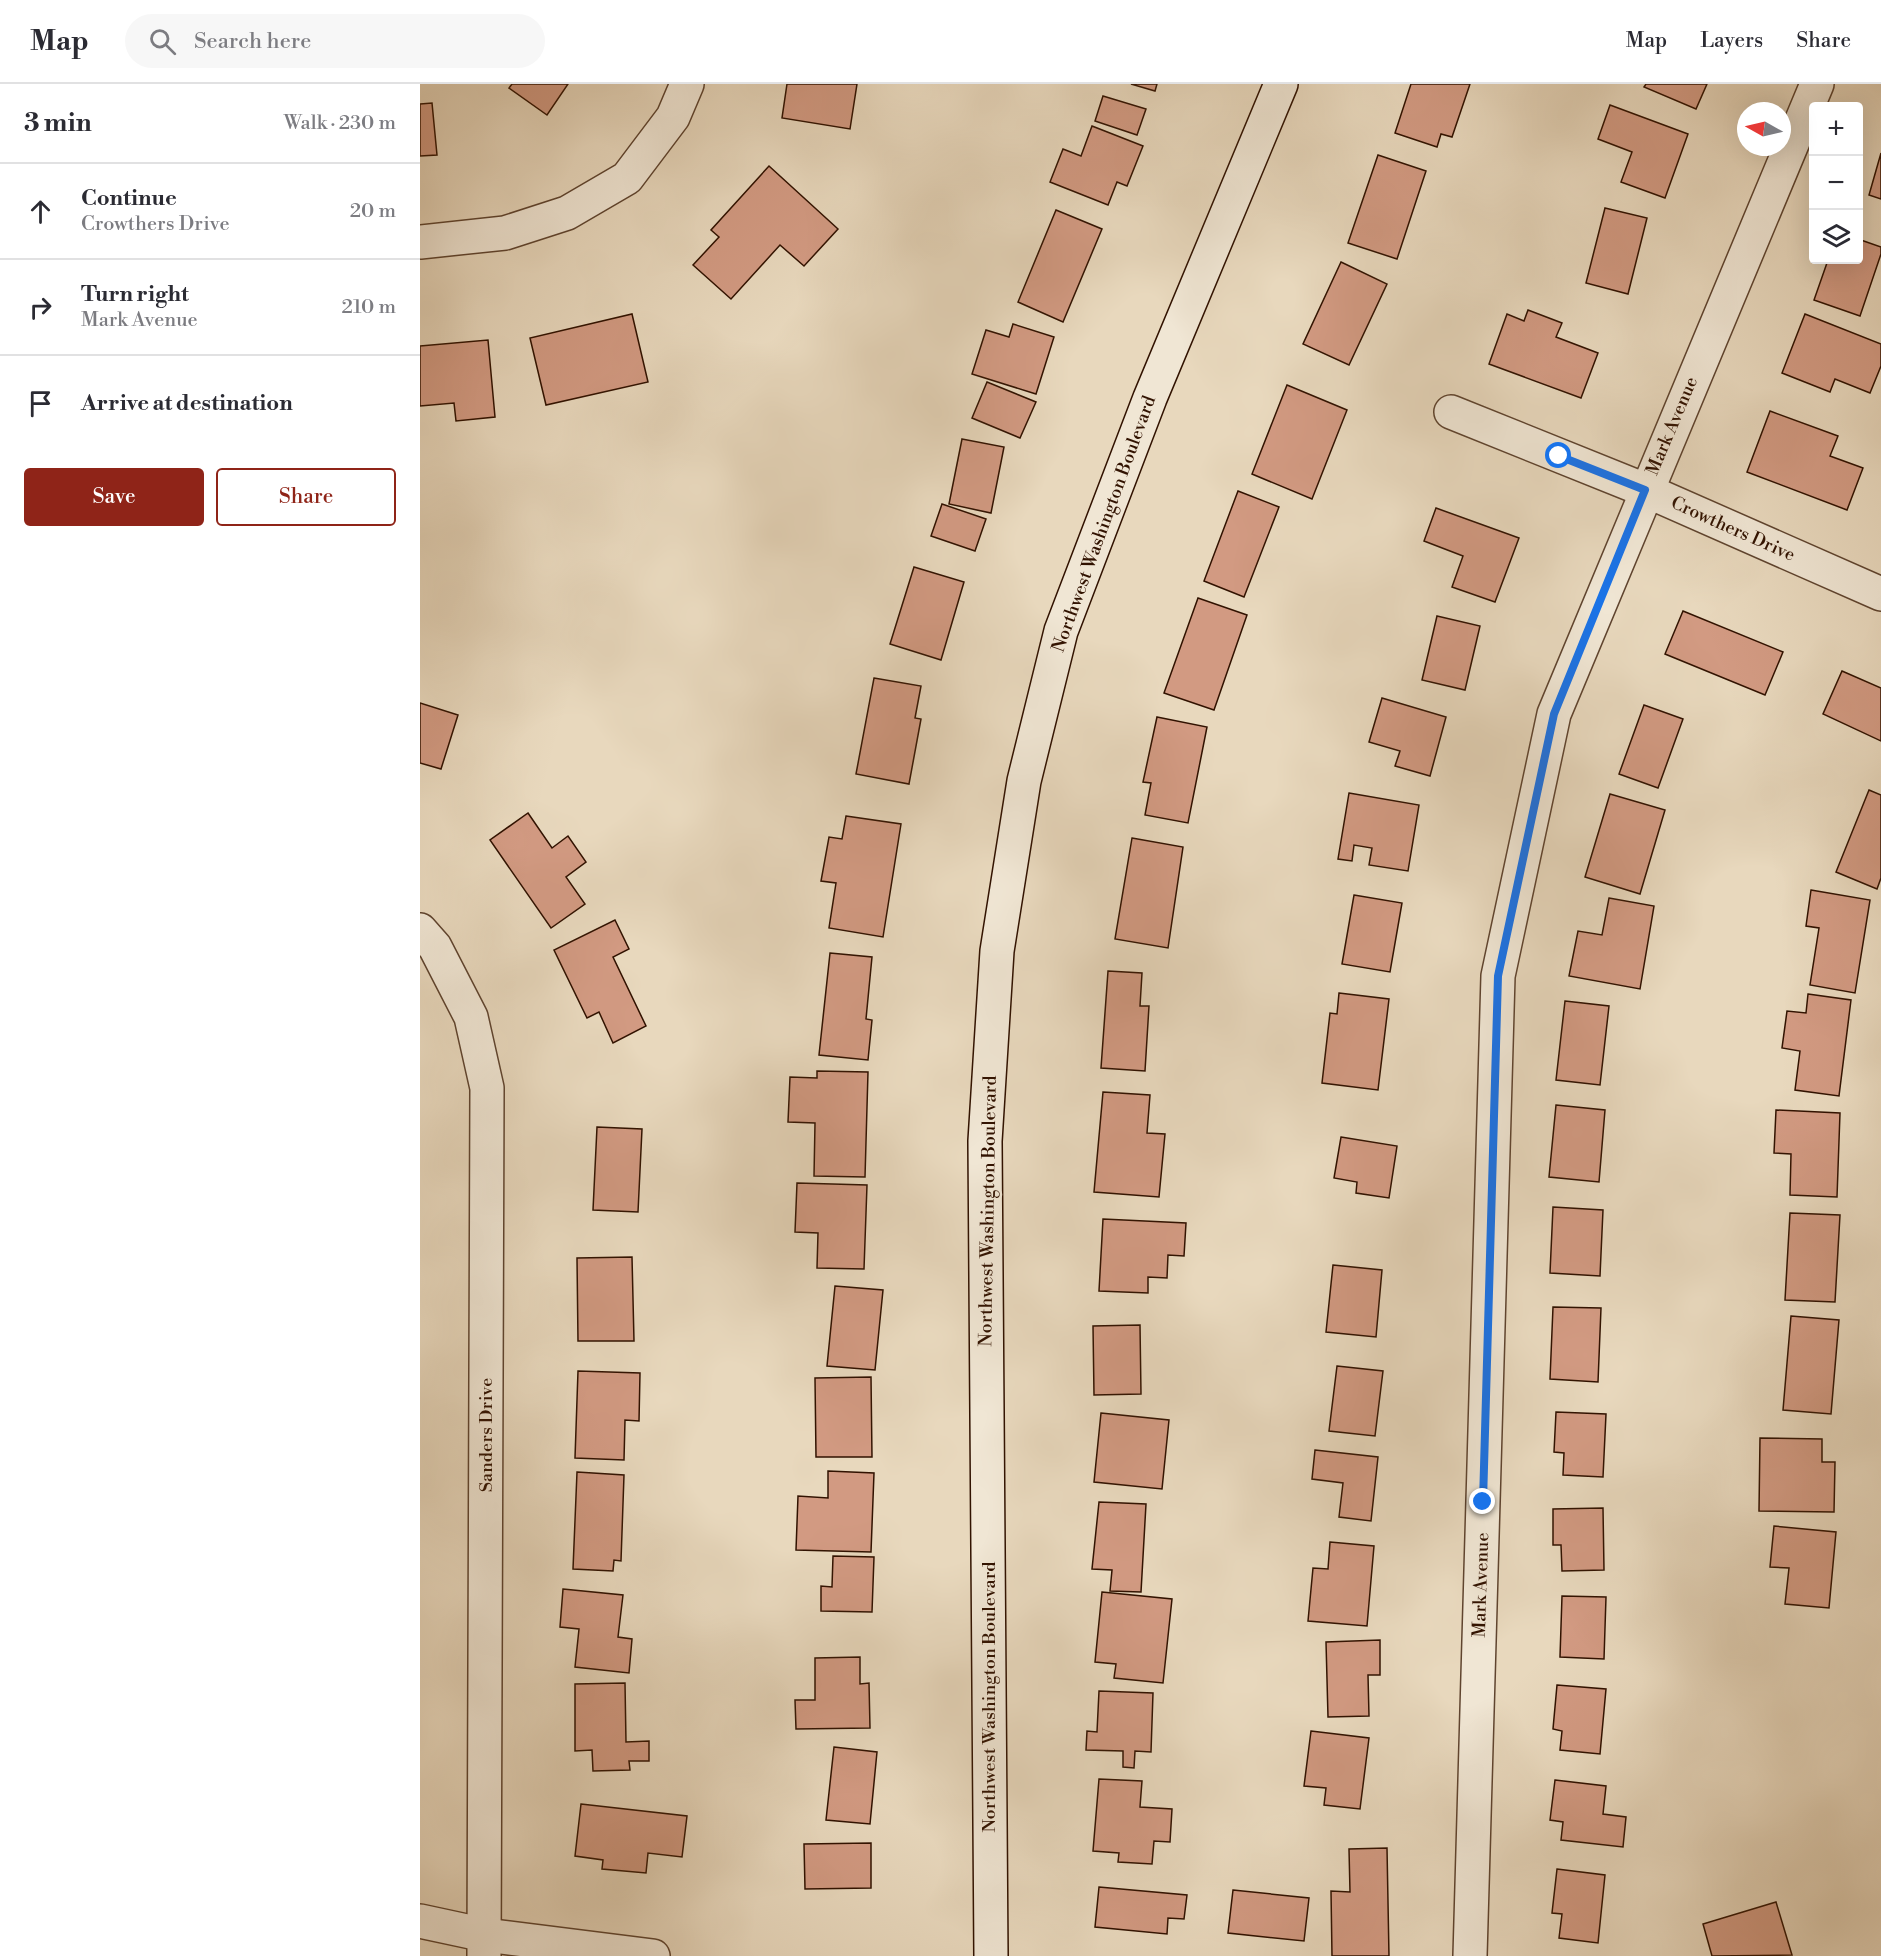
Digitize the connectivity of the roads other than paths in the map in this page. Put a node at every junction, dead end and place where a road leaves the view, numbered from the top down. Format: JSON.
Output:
{"nodes":[{"id":1,"x":687,"y":84,"type":"edge"},
{"id":2,"x":1281,"y":84,"type":"edge"},
{"id":3,"x":1817,"y":84,"type":"edge"},
{"id":4,"x":420,"y":242,"type":"edge"},
{"id":5,"x":1451,"y":412,"type":"dead end"},
{"id":6,"x":1645,"y":490,"type":"junction"},
{"id":7,"x":1881,"y":594,"type":"edge"},
{"id":8,"x":420,"y":930,"type":"edge"},
{"id":9,"x":420,"y":1921,"type":"edge"},
{"id":10,"x":484,"y":1946,"type":"edge"},
{"id":11,"x":653,"y":1956,"type":"edge"},
{"id":12,"x":991,"y":1956,"type":"edge"},
{"id":13,"x":1470,"y":1956,"type":"edge"}],
"edges":[{"from":1,"to":4,"type":"street"},
{"from":2,"to":12,"type":"street","name":"Northwest Washington Boulevard"},
{"from":3,"to":6,"type":"street","name":"Mark Avenue"},
{"from":5,"to":6,"type":"street","name":"Crowthers Drive"},
{"from":6,"to":7,"type":"street","name":"Crowthers Drive"},
{"from":6,"to":13,"type":"street","name":"Mark Avenue"},
{"from":8,"to":10,"type":"street","name":"Sanders Drive"},
{"from":9,"to":10,"type":"street"},
{"from":10,"to":11,"type":"street"}]}
